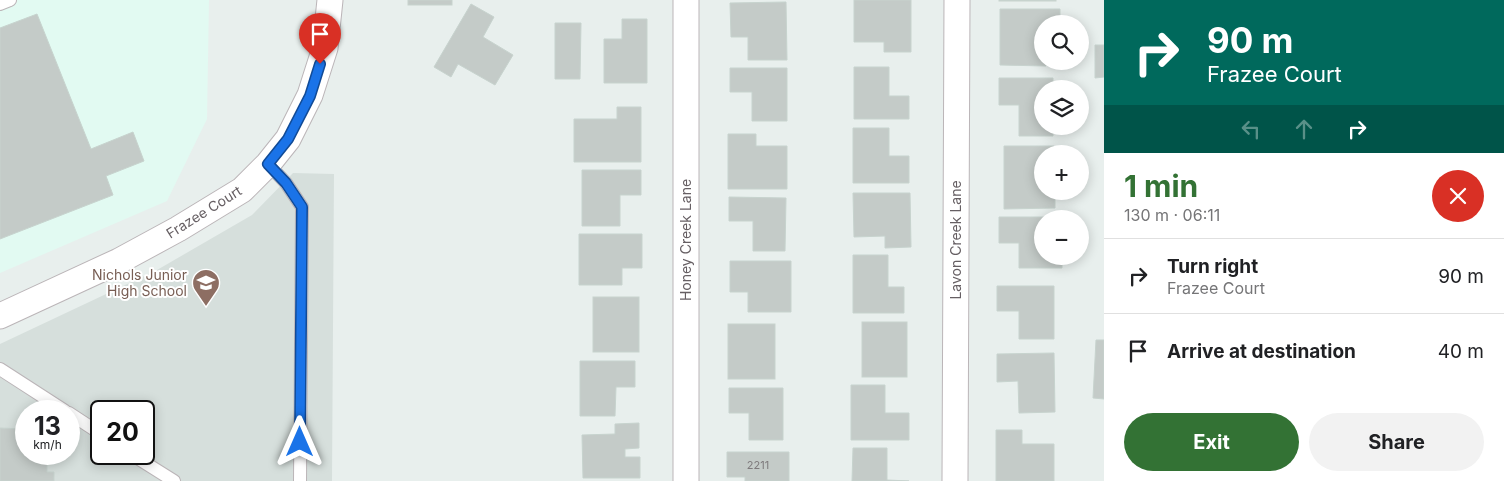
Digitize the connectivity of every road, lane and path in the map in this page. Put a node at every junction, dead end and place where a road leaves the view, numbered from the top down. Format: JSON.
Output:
{"nodes":[{"id":1,"x":10,"y":0,"type":"edge"},
{"id":2,"x":330,"y":0,"type":"edge"},
{"id":3,"x":686,"y":0,"type":"edge"},
{"id":4,"x":957,"y":0,"type":"edge"},
{"id":5,"x":0,"y":4,"type":"edge"},
{"id":6,"x":268,"y":164,"type":"junction"},
{"id":7,"x":0,"y":316,"type":"edge"},
{"id":8,"x":0,"y":369,"type":"edge"},
{"id":9,"x":48,"y":400,"type":"edge"},
{"id":10,"x":149,"y":465,"type":"edge"},
{"id":11,"x":174,"y":481,"type":"edge"},
{"id":12,"x":300,"y":481,"type":"edge"},
{"id":13,"x":686,"y":481,"type":"edge"},
{"id":14,"x":955,"y":481,"type":"edge"}],
"edges":[{"from":1,"to":5,"type":"lane"},
{"from":2,"to":6,"type":"street","name":"Frazee Court"},
{"from":3,"to":13,"type":"street","name":"Honey Creek Lane"},
{"from":4,"to":14,"type":"street","name":"Lavon Creek Lane"},
{"from":6,"to":7,"type":"street","name":"Frazee Court"},
{"from":6,"to":12,"type":"lane"},
{"from":8,"to":9,"type":"lane"},
{"from":10,"to":11,"type":"lane"}]}
